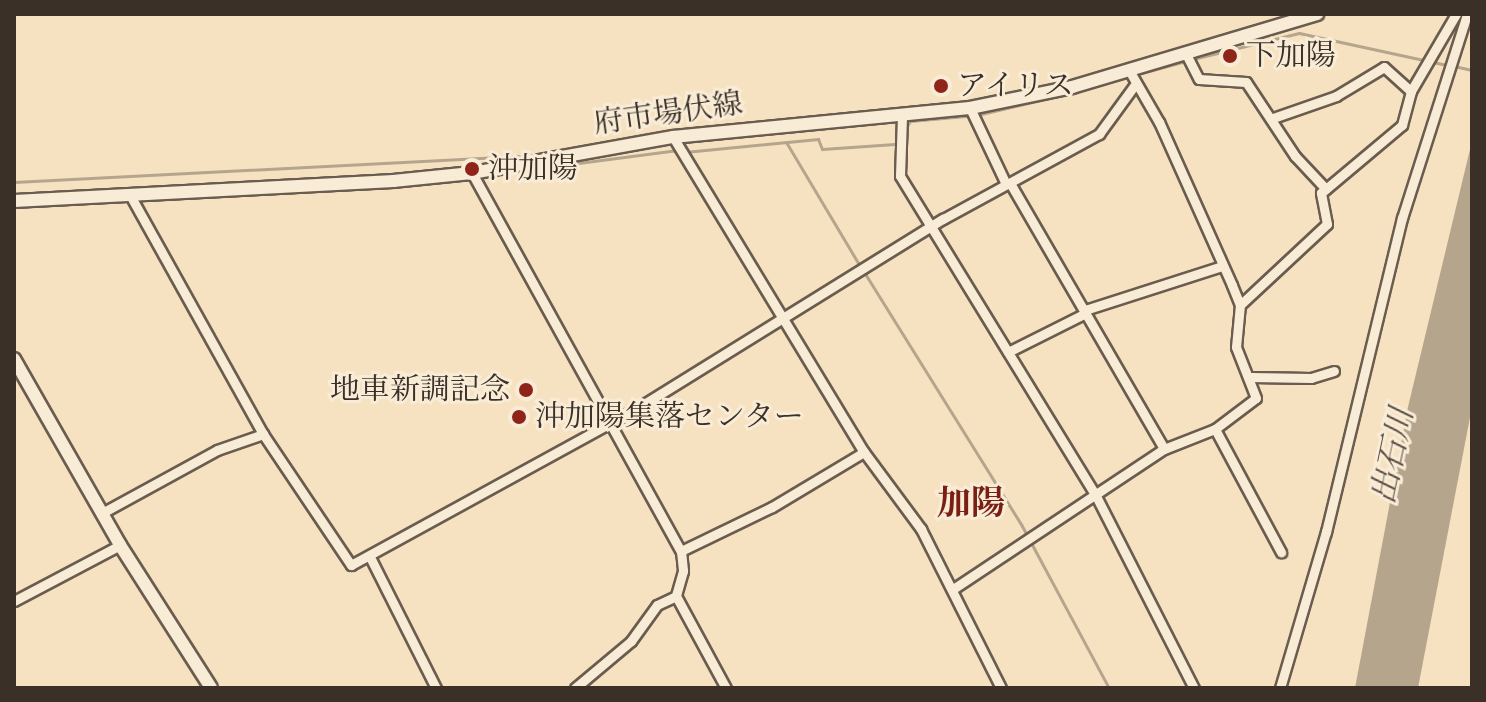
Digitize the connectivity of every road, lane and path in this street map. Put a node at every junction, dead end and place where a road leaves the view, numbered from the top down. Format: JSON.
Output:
{"nodes":[{"id":1,"x":1317,"y":14,"type":"edge"},
{"id":2,"x":1456,"y":14,"type":"edge"},
{"id":3,"x":1467,"y":14,"type":"edge"},
{"id":4,"x":1186,"y":54,"type":"junction"},
{"id":5,"x":1129,"y":70,"type":"junction"},
{"id":6,"x":1134,"y":86,"type":"junction"},
{"id":7,"x":1411,"y":91,"type":"junction"},
{"id":8,"x":970,"y":108,"type":"junction"},
{"id":9,"x":902,"y":116,"type":"junction"},
{"id":10,"x":1273,"y":118,"type":"junction"},
{"id":11,"x":673,"y":137,"type":"junction"},
{"id":12,"x":472,"y":173,"type":"junction"},
{"id":13,"x":1008,"y":184,"type":"junction"},
{"id":14,"x":1326,"y":189,"type":"junction"},
{"id":15,"x":130,"y":195,"type":"junction"},
{"id":16,"x":14,"y":201,"type":"edge"},
{"id":17,"x":931,"y":227,"type":"junction"},
{"id":18,"x":1222,"y":266,"type":"junction"},
{"id":19,"x":1240,"y":305,"type":"junction"},
{"id":20,"x":1085,"y":312,"type":"junction"},
{"id":21,"x":784,"y":319,"type":"junction"},
{"id":22,"x":1008,"y":352,"type":"junction"},
{"id":23,"x":14,"y":359,"type":"edge"},
{"id":24,"x":1334,"y":371,"type":"dead end"},
{"id":25,"x":1251,"y":377,"type":"junction"},
{"id":26,"x":610,"y":424,"type":"junction"},
{"id":27,"x":1215,"y":429,"type":"junction"},
{"id":28,"x":263,"y":434,"type":"junction"},
{"id":29,"x":1164,"y":449,"type":"junction"},
{"id":30,"x":864,"y":452,"type":"junction"},
{"id":31,"x":1095,"y":494,"type":"junction"},
{"id":32,"x":102,"y":513,"type":"junction"},
{"id":33,"x":120,"y":545,"type":"junction"},
{"id":34,"x":681,"y":551,"type":"junction"},
{"id":35,"x":1281,"y":552,"type":"dead end"},
{"id":36,"x":370,"y":557,"type":"junction"},
{"id":37,"x":953,"y":589,"type":"junction"},
{"id":38,"x":676,"y":596,"type":"junction"},
{"id":39,"x":14,"y":601,"type":"edge"},
{"id":40,"x":211,"y":688,"type":"edge"},
{"id":41,"x":436,"y":688,"type":"edge"},
{"id":42,"x":575,"y":688,"type":"edge"},
{"id":43,"x":726,"y":688,"type":"edge"},
{"id":44,"x":1001,"y":688,"type":"edge"},
{"id":45,"x":1194,"y":688,"type":"edge"},
{"id":46,"x":1280,"y":688,"type":"edge"}],
"edges":[{"from":1,"to":4,"type":"main road","name":"府市場伏線"},
{"from":2,"to":7,"type":"street"},
{"from":3,"to":46,"type":"street"},
{"from":4,"to":5,"type":"main road","name":"府市場伏線"},
{"from":4,"to":10,"type":"street"},
{"from":5,"to":6,"type":"street"},
{"from":5,"to":8,"type":"main road","name":"府市場伏線"},
{"from":6,"to":13,"type":"street"},
{"from":6,"to":18,"type":"street"},
{"from":7,"to":10,"type":"street"},
{"from":7,"to":14,"type":"street"},
{"from":8,"to":9,"type":"main road","name":"府市場伏線"},
{"from":8,"to":13,"type":"street"},
{"from":9,"to":11,"type":"main road","name":"府市場伏線"},
{"from":9,"to":17,"type":"street"},
{"from":10,"to":14,"type":"street"},
{"from":11,"to":12,"type":"main road","name":"府市場伏線"},
{"from":11,"to":21,"type":"street"},
{"from":12,"to":15,"type":"main road","name":"府市場伏線"},
{"from":12,"to":26,"type":"street"},
{"from":13,"to":17,"type":"street"},
{"from":13,"to":20,"type":"street"},
{"from":14,"to":19,"type":"street"},
{"from":15,"to":16,"type":"main road","name":"府市場伏線"},
{"from":15,"to":28,"type":"street"},
{"from":17,"to":21,"type":"street"},
{"from":17,"to":22,"type":"street"},
{"from":18,"to":19,"type":"street"},
{"from":18,"to":20,"type":"street"},
{"from":19,"to":25,"type":"street"},
{"from":20,"to":22,"type":"street"},
{"from":20,"to":29,"type":"street"},
{"from":21,"to":26,"type":"street"},
{"from":21,"to":30,"type":"street"},
{"from":22,"to":31,"type":"street"},
{"from":23,"to":32,"type":"main road"},
{"from":24,"to":25,"type":"street"},
{"from":25,"to":27,"type":"street"},
{"from":26,"to":34,"type":"street"},
{"from":26,"to":36,"type":"street"},
{"from":27,"to":29,"type":"street"},
{"from":27,"to":35,"type":"street"},
{"from":28,"to":32,"type":"street"},
{"from":28,"to":36,"type":"street"},
{"from":29,"to":31,"type":"street"},
{"from":30,"to":34,"type":"street"},
{"from":30,"to":37,"type":"street"},
{"from":31,"to":37,"type":"street"},
{"from":31,"to":45,"type":"street"},
{"from":32,"to":33,"type":"main road"},
{"from":33,"to":39,"type":"street"},
{"from":33,"to":40,"type":"main road"},
{"from":34,"to":38,"type":"street"},
{"from":36,"to":41,"type":"street"},
{"from":37,"to":44,"type":"street"},
{"from":38,"to":42,"type":"street"},
{"from":38,"to":43,"type":"street"}]}
